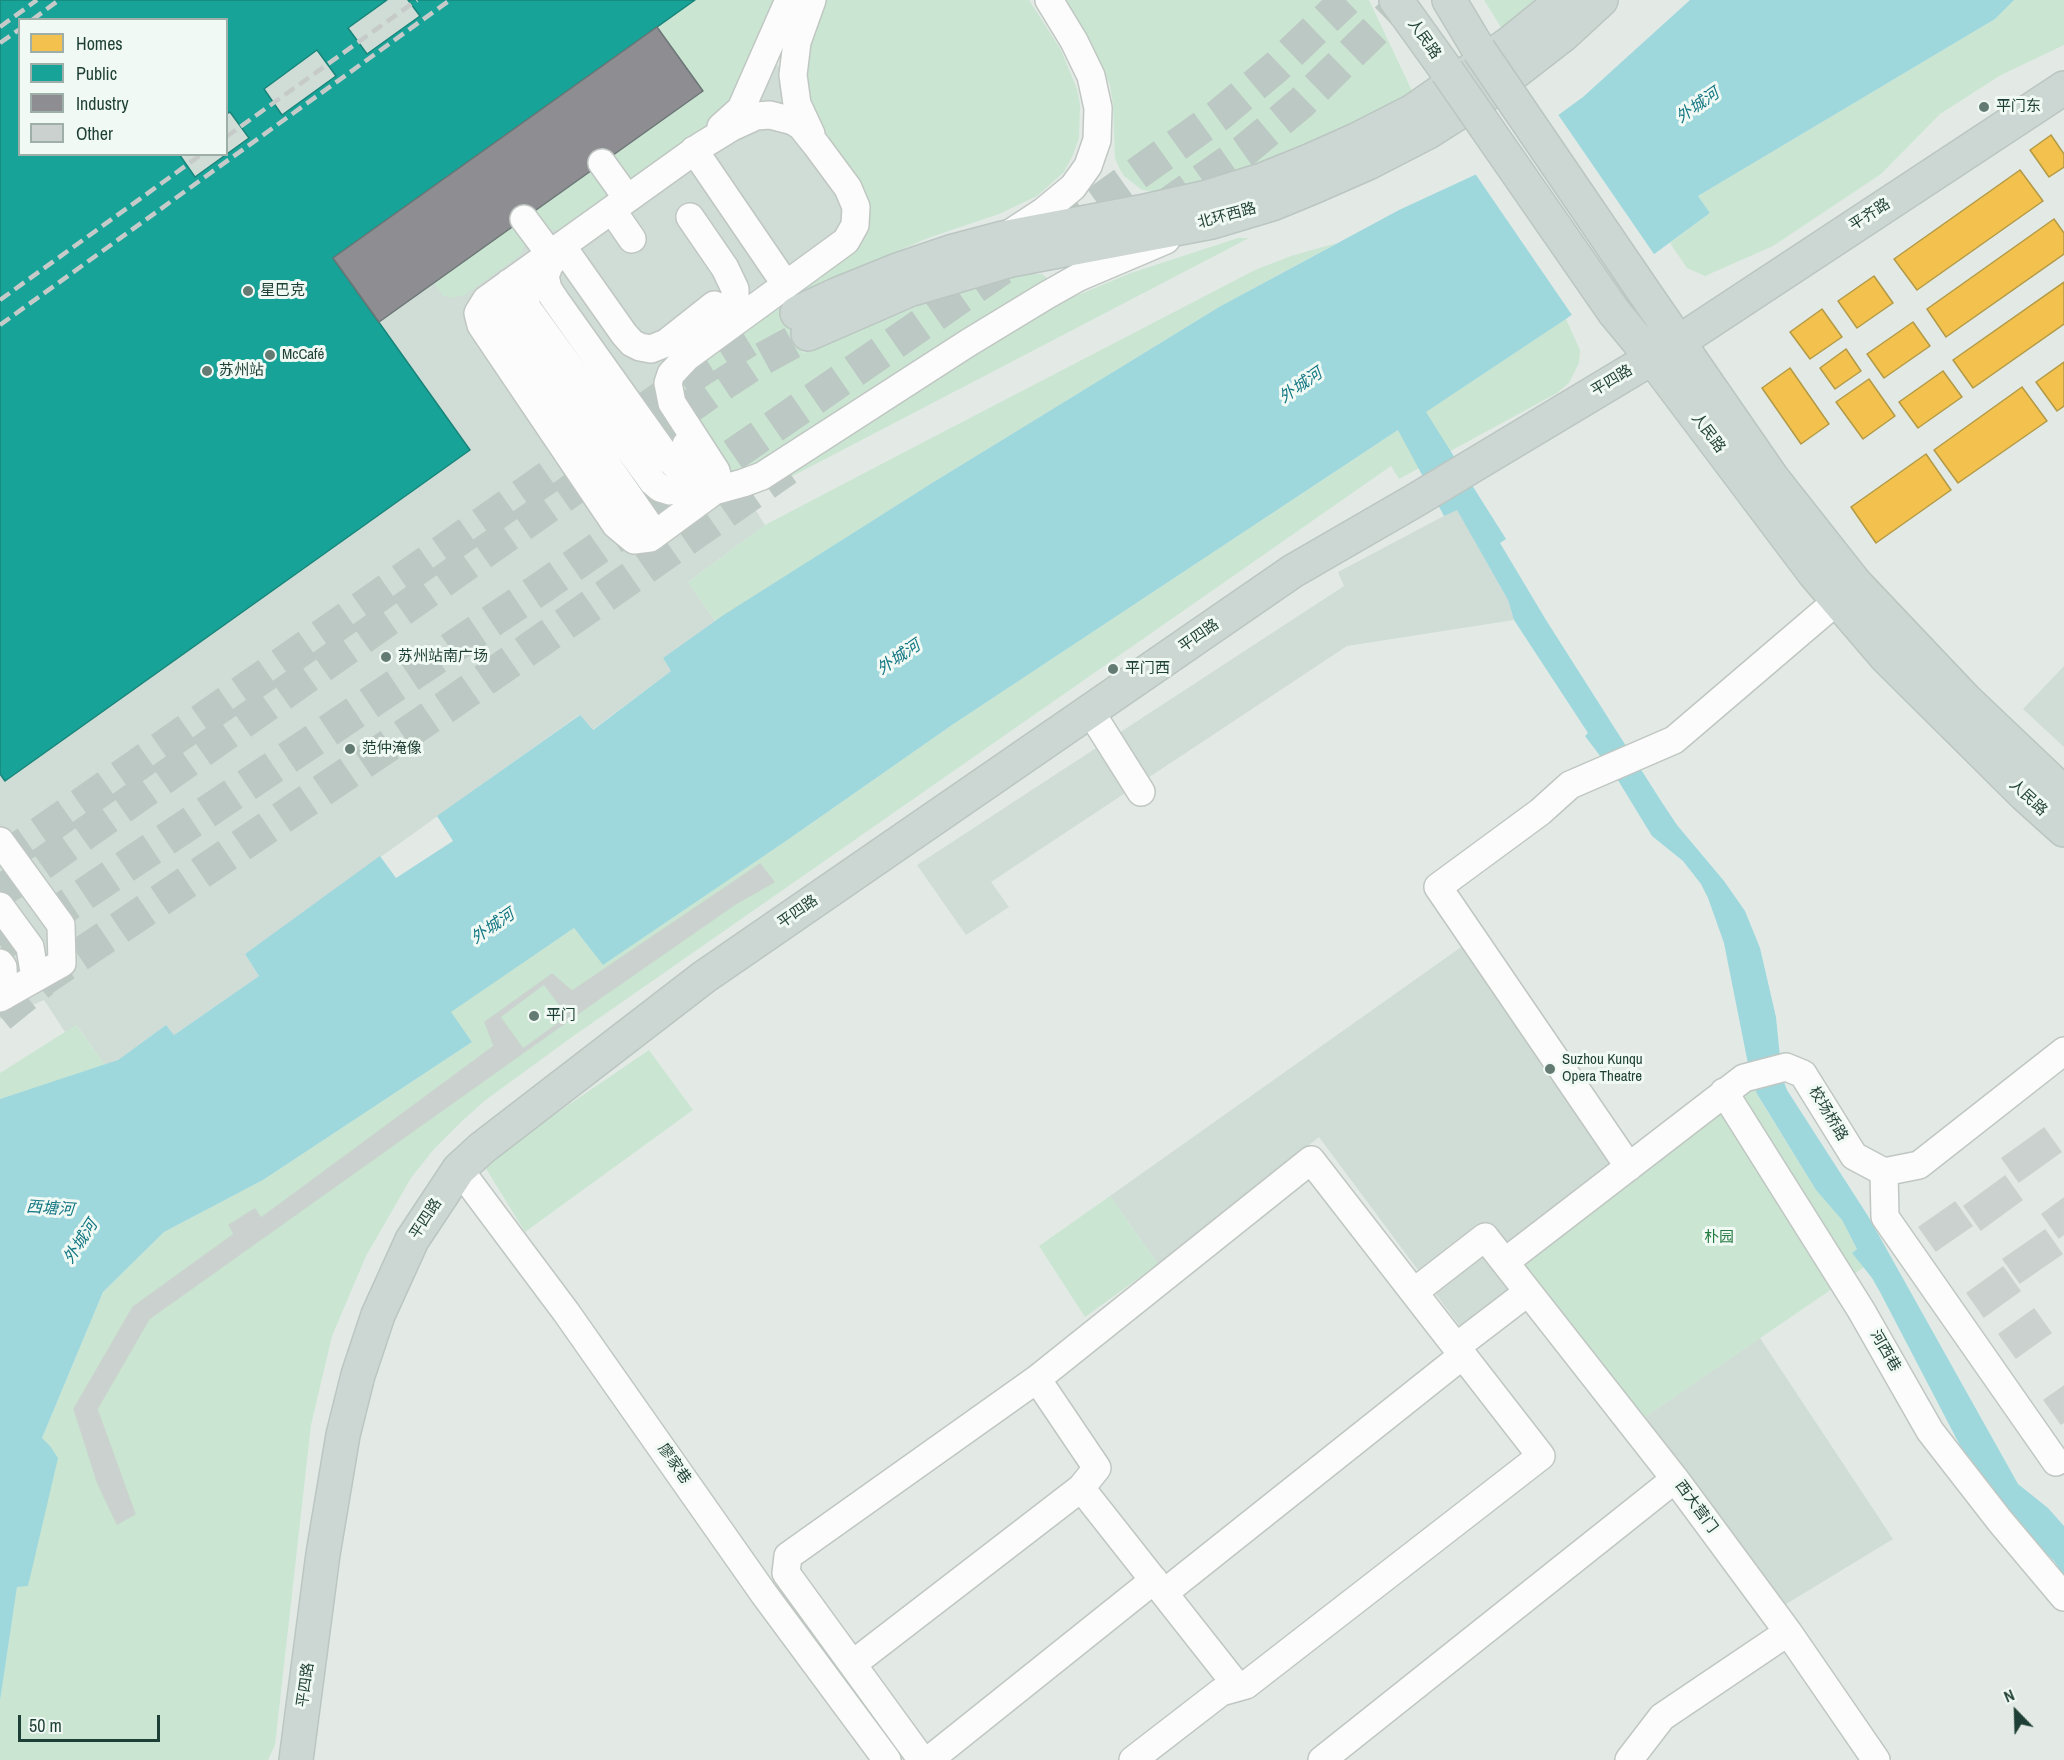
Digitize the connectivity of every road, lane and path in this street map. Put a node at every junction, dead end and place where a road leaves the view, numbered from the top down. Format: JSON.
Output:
{"nodes":[{"id":1,"x":789,"y":0,"type":"edge"},
{"id":2,"x":812,"y":0,"type":"edge"},
{"id":3,"x":1049,"y":0,"type":"edge"},
{"id":4,"x":1396,"y":0,"type":"edge"},
{"id":5,"x":1434,"y":0,"type":"edge"},
{"id":6,"x":1449,"y":0,"type":"edge"},
{"id":7,"x":1563,"y":0,"type":"edge"},
{"id":8,"x":1601,"y":0,"type":"edge"},
{"id":9,"x":1475,"y":44,"type":"junction"},
{"id":10,"x":2064,"y":88,"type":"edge"},
{"id":11,"x":818,"y":146,"type":"junction"},
{"id":12,"x":698,"y":148,"type":"junction"},
{"id":13,"x":602,"y":163,"type":"dead end"},
{"id":14,"x":620,"y":204,"type":"junction"},
{"id":15,"x":524,"y":219,"type":"dead end"},
{"id":16,"x":1205,"y":223,"type":"junction"},
{"id":17,"x":1003,"y":238,"type":"junction"},
{"id":18,"x":632,"y":239,"type":"dead end"},
{"id":19,"x":556,"y":250,"type":"junction"},
{"id":20,"x":797,"y":311,"type":"junction"},
{"id":21,"x":1664,"y":350,"type":"junction"},
{"id":22,"x":705,"y":474,"type":"junction"},
{"id":23,"x":1838,"y":600,"type":"junction"},
{"id":24,"x":1090,"y":711,"type":"junction"},
{"id":25,"x":1141,"y":792,"type":"dead end"},
{"id":26,"x":2064,"y":794,"type":"edge"},
{"id":27,"x":2064,"y":830,"type":"edge"},
{"id":28,"x":0,"y":841,"type":"edge"},
{"id":29,"x":0,"y":906,"type":"edge"},
{"id":30,"x":0,"y":963,"type":"edge"},
{"id":31,"x":35,"y":978,"type":"junction"},
{"id":32,"x":2,"y":997,"type":"edge"},
{"id":33,"x":2064,"y":1051,"type":"edge"},
{"id":34,"x":1734,"y":1085,"type":"junction"},
{"id":35,"x":1629,"y":1167,"type":"junction"},
{"id":36,"x":459,"y":1169,"type":"junction"},
{"id":37,"x":1884,"y":1172,"type":"junction"},
{"id":38,"x":1505,"y":1262,"type":"junction"},
{"id":39,"x":1414,"y":1292,"type":"junction"},
{"id":40,"x":1528,"y":1292,"type":"junction"},
{"id":41,"x":1460,"y":1351,"type":"junction"},
{"id":42,"x":1037,"y":1379,"type":"junction"},
{"id":43,"x":2054,"y":1464,"type":"edge"},
{"id":44,"x":1675,"y":1479,"type":"junction"},
{"id":45,"x":1081,"y":1488,"type":"junction"},
{"id":46,"x":1159,"y":1586,"type":"junction"},
{"id":47,"x":2064,"y":1597,"type":"edge"},
{"id":48,"x":1788,"y":1632,"type":"junction"},
{"id":49,"x":854,"y":1664,"type":"junction"},
{"id":50,"x":1238,"y":1687,"type":"junction"},
{"id":51,"x":296,"y":1760,"type":"edge"},
{"id":52,"x":887,"y":1760,"type":"edge"},
{"id":53,"x":922,"y":1760,"type":"edge"},
{"id":54,"x":929,"y":1760,"type":"edge"},
{"id":55,"x":1133,"y":1760,"type":"edge"},
{"id":56,"x":1322,"y":1760,"type":"edge"},
{"id":57,"x":1629,"y":1760,"type":"edge"},
{"id":58,"x":1876,"y":1760,"type":"edge"}],
"edges":[{"from":1,"to":12,"type":"street"},
{"from":2,"to":11,"type":"street"},
{"from":3,"to":17,"type":"street"},
{"from":4,"to":21,"type":"main road","name":"人民路","bridge":true},
{"from":5,"to":9,"type":"street"},
{"from":6,"to":9,"type":"main road","name":"人民路"},
{"from":7,"to":17,"type":"main road","name":"北环西路"},
{"from":8,"to":16,"type":"main road","name":"北环西路"},
{"from":9,"to":21,"type":"main road","name":"人民路","bridge":true},
{"from":10,"to":21,"type":"main road","name":"平齐路"},
{"from":11,"to":12,"type":"street"},
{"from":11,"to":20,"type":"street"},
{"from":12,"to":14,"type":"street"},
{"from":12,"to":20,"type":"street"},
{"from":13,"to":14,"type":"street"},
{"from":14,"to":18,"type":"street"},
{"from":14,"to":19,"type":"street"},
{"from":15,"to":19,"type":"street"},
{"from":16,"to":20,"type":"main road","name":"北环西路"},
{"from":16,"to":22,"type":"street"},
{"from":17,"to":20,"type":"main road","name":"北环西路"},
{"from":19,"to":22,"type":"street"},
{"from":19,"to":22,"type":"street"},
{"from":19,"to":22,"type":"street"},
{"from":20,"to":22,"type":"street"},
{"from":21,"to":23,"type":"main road","name":"人民路"},
{"from":21,"to":24,"type":"main road","name":"平四路"},
{"from":21,"to":26,"type":"main road","name":"人民路"},
{"from":23,"to":27,"type":"main road","name":"人民路"},
{"from":23,"to":35,"type":"street"},
{"from":24,"to":25,"type":"street"},
{"from":24,"to":36,"type":"main road","name":"平四路"},
{"from":28,"to":31,"type":"street"},
{"from":29,"to":31,"type":"street"},
{"from":30,"to":32,"type":"street"},
{"from":31,"to":32,"type":"street"},
{"from":33,"to":37,"type":"street"},
{"from":34,"to":35,"type":"street","name":"校场桥路"},
{"from":34,"to":37,"type":"street","name":"校场桥路"},
{"from":34,"to":47,"type":"street","name":"河西巷"},
{"from":35,"to":38,"type":"street","name":"校场桥路"},
{"from":36,"to":51,"type":"main road","name":"平四路"},
{"from":36,"to":52,"type":"street","name":"廖家巷"},
{"from":37,"to":43,"type":"street"},
{"from":38,"to":39,"type":"street","name":"西大营门"},
{"from":38,"to":40,"type":"street","name":"西大营门"},
{"from":39,"to":41,"type":"street"},
{"from":39,"to":42,"type":"street"},
{"from":40,"to":41,"type":"street"},
{"from":40,"to":44,"type":"street","name":"西大营门"},
{"from":41,"to":46,"type":"street"},
{"from":41,"to":50,"type":"street"},
{"from":42,"to":45,"type":"street"},
{"from":42,"to":49,"type":"street"},
{"from":44,"to":48,"type":"street","name":"西大营门"},
{"from":44,"to":56,"type":"street"},
{"from":45,"to":46,"type":"street"},
{"from":45,"to":49,"type":"street"},
{"from":46,"to":50,"type":"street"},
{"from":46,"to":54,"type":"street"},
{"from":48,"to":57,"type":"street"},
{"from":48,"to":58,"type":"street","name":"西大营门"},
{"from":49,"to":53,"type":"street"},
{"from":50,"to":55,"type":"street"}]}
